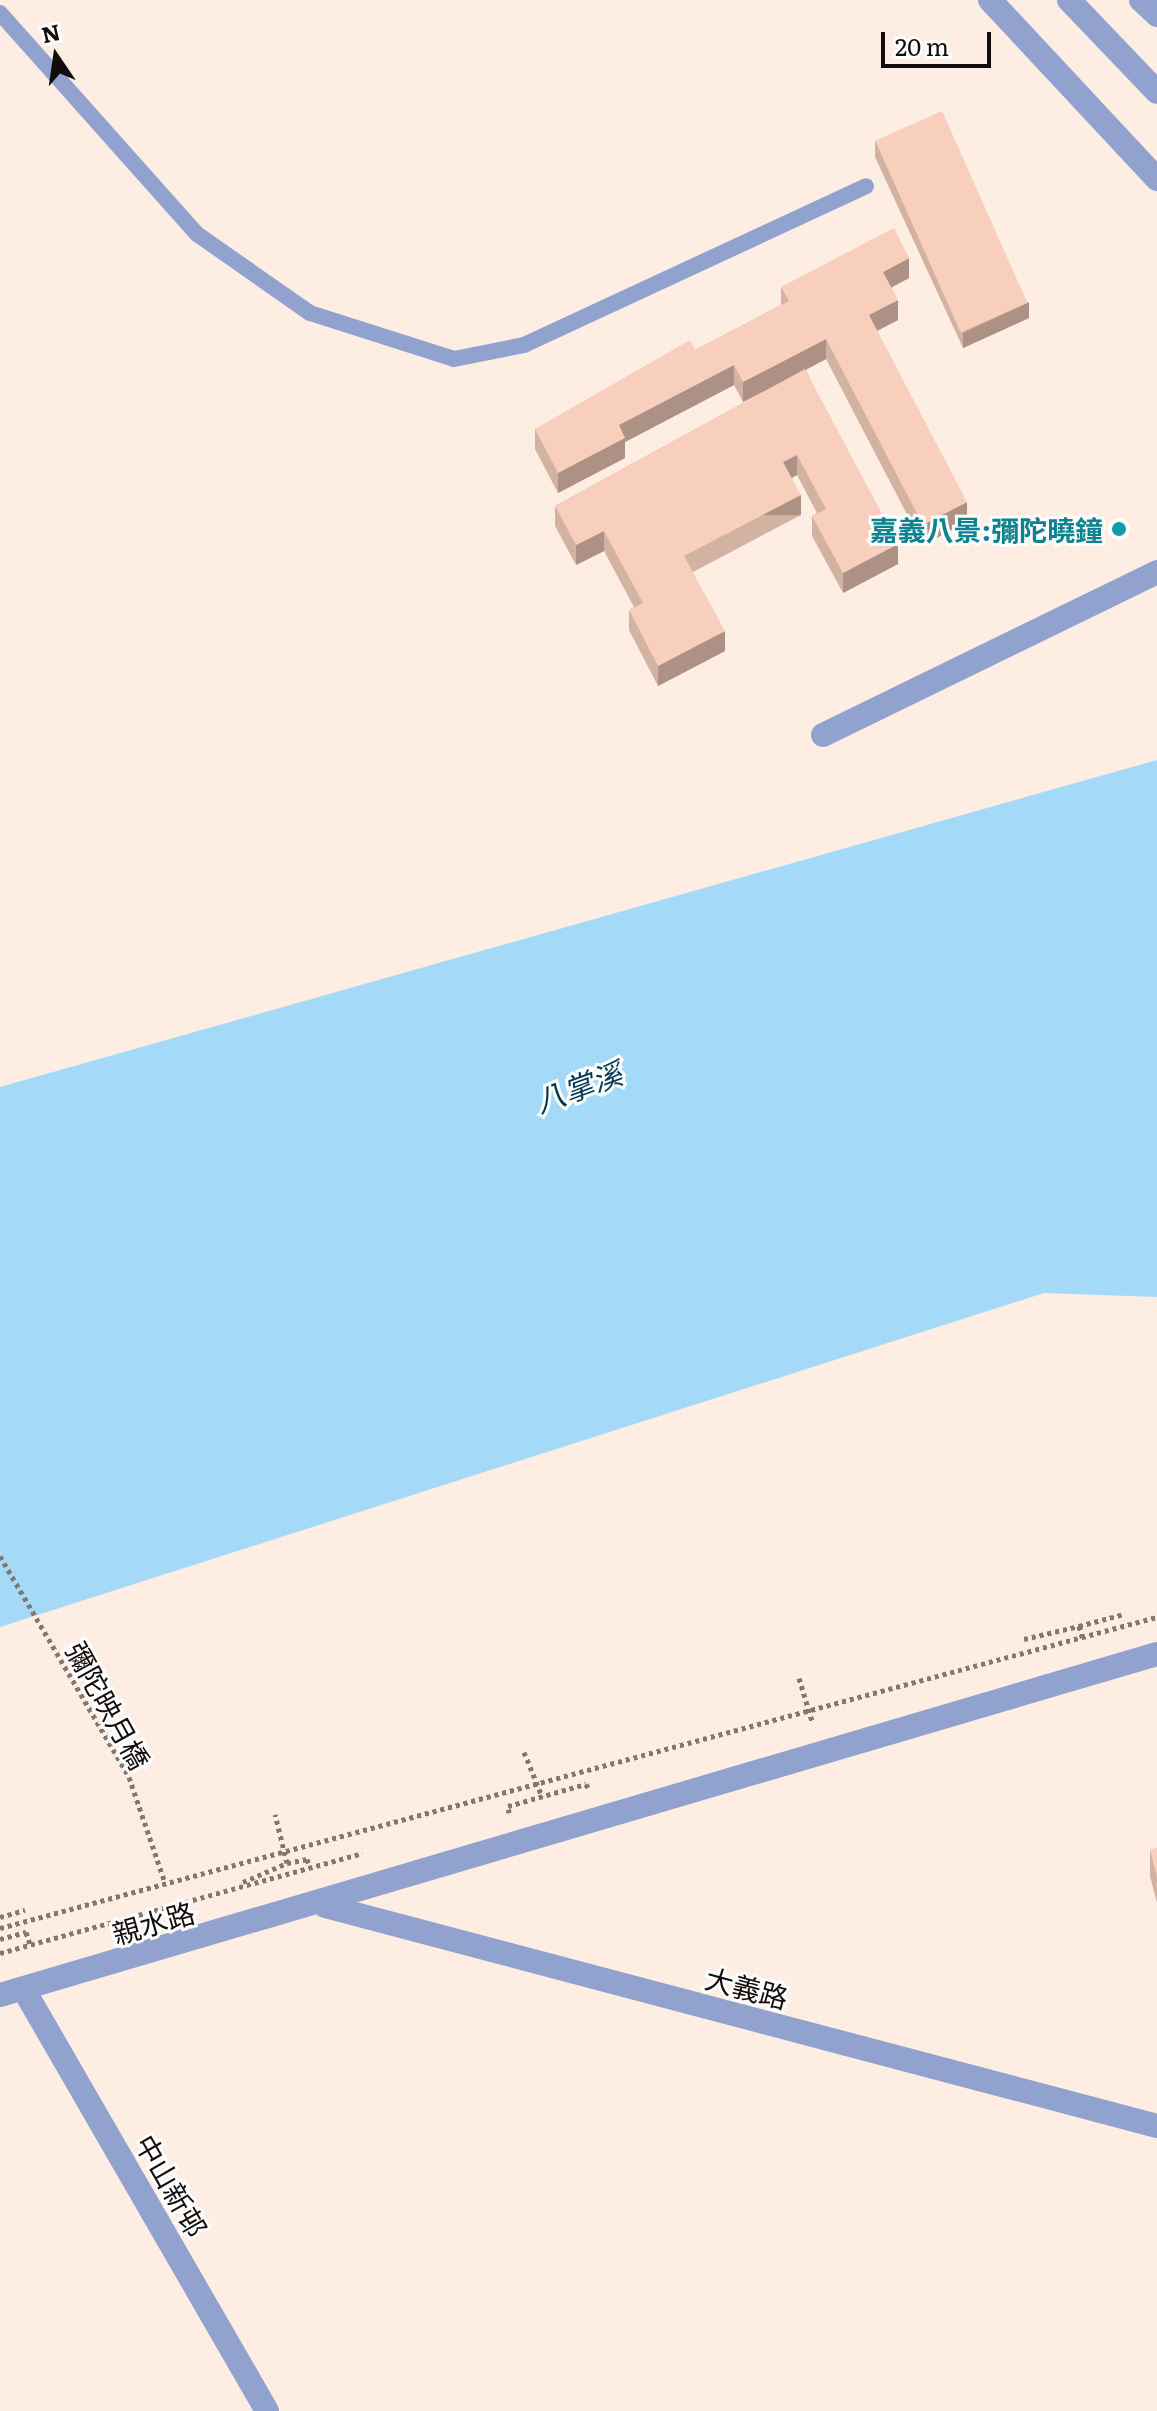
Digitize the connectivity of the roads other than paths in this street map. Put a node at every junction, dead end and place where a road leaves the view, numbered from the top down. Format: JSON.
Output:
{"nodes":[{"id":1,"x":990,"y":0,"type":"edge"},
{"id":2,"x":1069,"y":0,"type":"edge"},
{"id":3,"x":1141,"y":0,"type":"edge"},
{"id":4,"x":0,"y":13,"type":"edge"},
{"id":5,"x":1157,"y":15,"type":"edge"},
{"id":6,"x":1157,"y":92,"type":"edge"},
{"id":7,"x":1157,"y":179,"type":"edge"},
{"id":8,"x":866,"y":186,"type":"dead end"},
{"id":9,"x":1157,"y":572,"type":"edge"},
{"id":10,"x":823,"y":735,"type":"dead end"},
{"id":11,"x":1157,"y":1654,"type":"edge"},
{"id":12,"x":322,"y":1906,"type":"junction"},
{"id":13,"x":24,"y":1990,"type":"junction"},
{"id":14,"x":0,"y":1995,"type":"edge"},
{"id":15,"x":1157,"y":2126,"type":"edge"},
{"id":16,"x":267,"y":2411,"type":"edge"}],
"edges":[{"from":1,"to":7,"type":"street"},
{"from":2,"to":6,"type":"street"},
{"from":3,"to":5,"type":"street"},
{"from":4,"to":8,"type":"lane"},
{"from":9,"to":10,"type":"street"},
{"from":11,"to":12,"type":"street","name":"親水路"},
{"from":12,"to":13,"type":"street","name":"親水路"},
{"from":12,"to":15,"type":"street","name":"大義路"},
{"from":13,"to":14,"type":"street","name":"親水路"},
{"from":13,"to":16,"type":"street","name":"中山新邨"}]}
